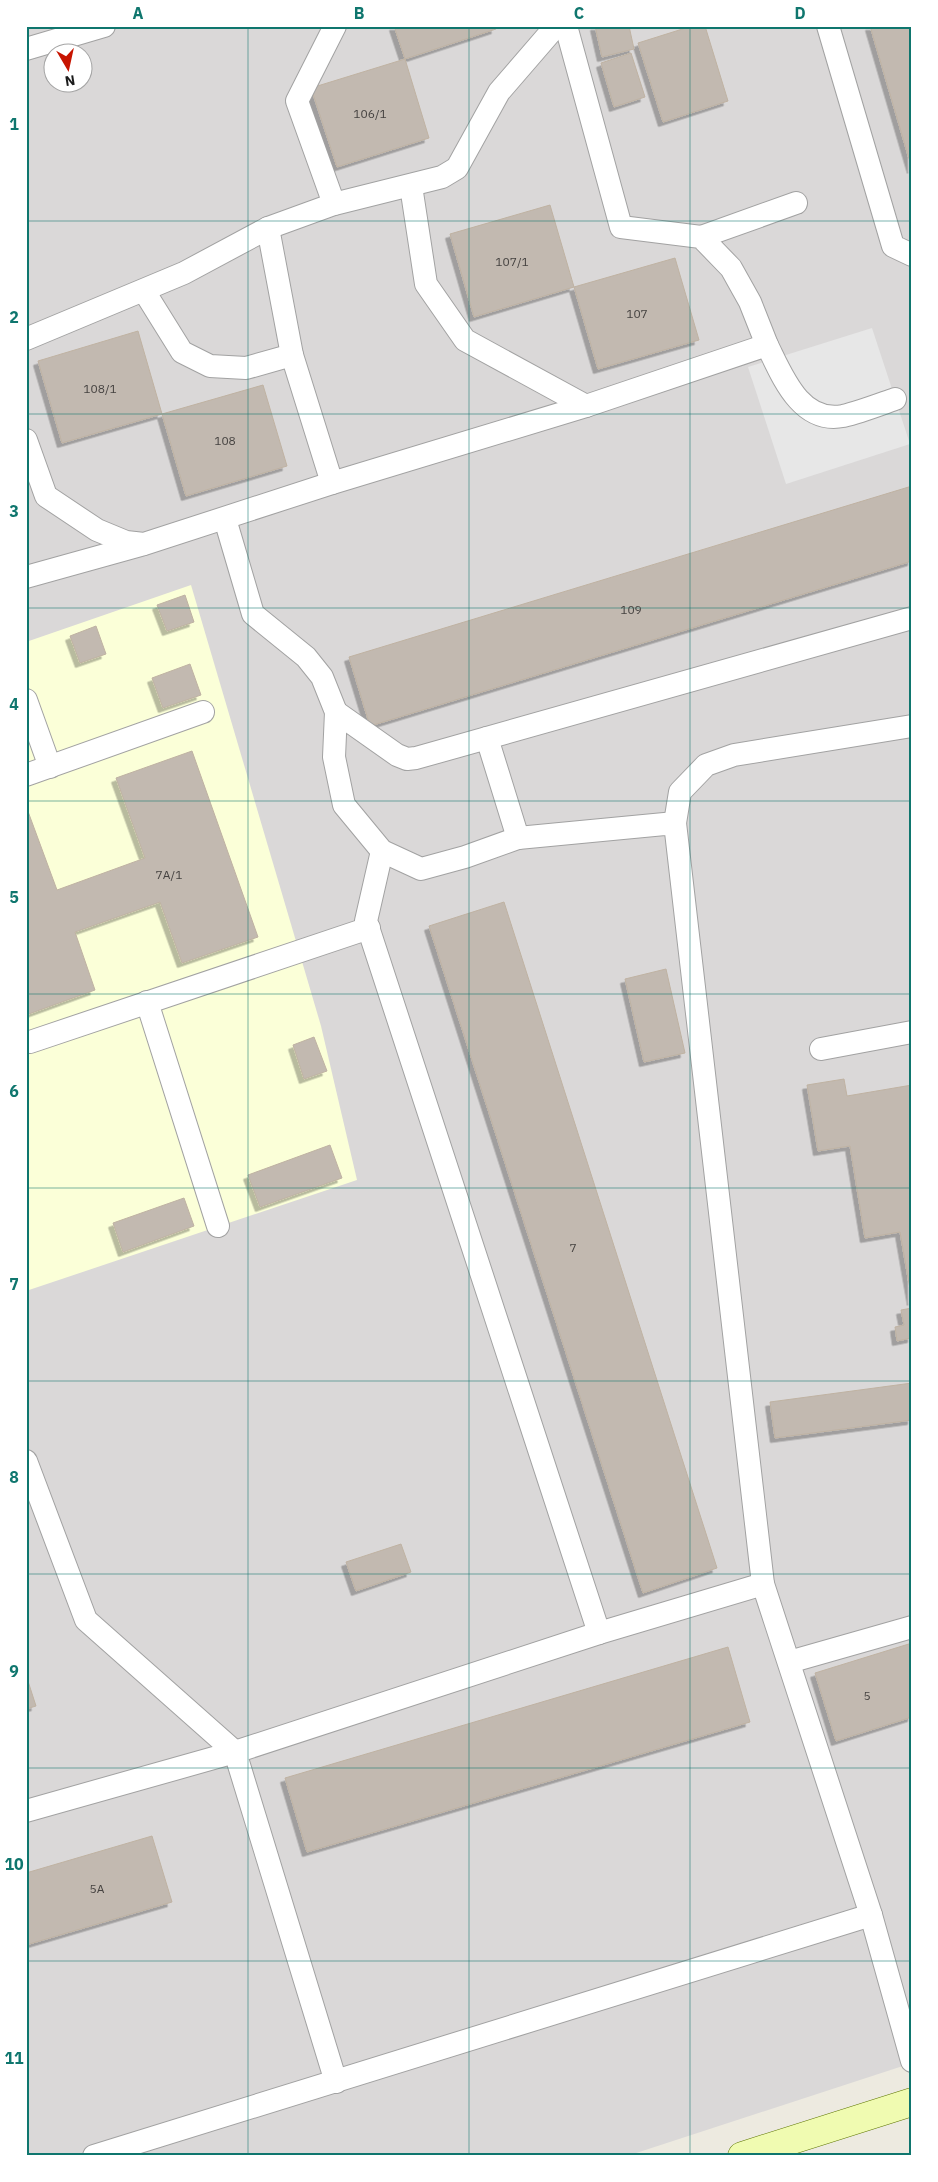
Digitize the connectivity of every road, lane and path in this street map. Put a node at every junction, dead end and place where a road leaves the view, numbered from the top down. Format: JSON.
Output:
{"nodes":[{"id":1,"x":104,"y":26,"type":"edge"},
{"id":2,"x":335,"y":26,"type":"edge"},
{"id":3,"x":556,"y":26,"type":"edge"},
{"id":4,"x":566,"y":26,"type":"edge"},
{"id":5,"x":828,"y":26,"type":"edge"},
{"id":6,"x":26,"y":49,"type":"edge"},
{"id":7,"x":411,"y":186,"type":"junction"},
{"id":8,"x":796,"y":203,"type":"dead end"},
{"id":9,"x":334,"y":204,"type":"junction"},
{"id":10,"x":268,"y":228,"type":"junction"},
{"id":11,"x":701,"y":237,"type":"junction"},
{"id":12,"x":912,"y":255,"type":"edge"},
{"id":13,"x":144,"y":291,"type":"junction"},
{"id":14,"x":26,"y":338,"type":"edge"},
{"id":15,"x":767,"y":345,"type":"junction"},
{"id":16,"x":292,"y":355,"type":"junction"},
{"id":17,"x":895,"y":399,"type":"dead end"},
{"id":18,"x":586,"y":406,"type":"junction"},
{"id":19,"x":26,"y":440,"type":"edge"},
{"id":20,"x":332,"y":483,"type":"junction"},
{"id":21,"x":225,"y":519,"type":"junction"},
{"id":22,"x":144,"y":544,"type":"junction"},
{"id":23,"x":26,"y":577,"type":"edge"},
{"id":24,"x":912,"y":618,"type":"edge"},
{"id":25,"x":26,"y":700,"type":"edge"},
{"id":26,"x":202,"y":712,"type":"dead end"},
{"id":27,"x":336,"y":712,"type":"junction"},
{"id":28,"x":912,"y":726,"type":"edge"},
{"id":29,"x":488,"y":738,"type":"junction"},
{"id":30,"x":50,"y":767,"type":"junction"},
{"id":31,"x":26,"y":775,"type":"edge"},
{"id":32,"x":674,"y":824,"type":"junction"},
{"id":33,"x":518,"y":838,"type":"junction"},
{"id":34,"x":382,"y":851,"type":"junction"},
{"id":35,"x":369,"y":928,"type":"junction"},
{"id":36,"x":146,"y":1002,"type":"junction"},
{"id":37,"x":912,"y":1032,"type":"edge"},
{"id":38,"x":30,"y":1042,"type":"dead end"},
{"id":39,"x":821,"y":1049,"type":"dead end"},
{"id":40,"x":218,"y":1226,"type":"dead end"},
{"id":41,"x":26,"y":1460,"type":"edge"},
{"id":42,"x":763,"y":1584,"type":"junction"},
{"id":43,"x":912,"y":1627,"type":"edge"},
{"id":44,"x":599,"y":1633,"type":"junction"},
{"id":45,"x":788,"y":1662,"type":"junction"},
{"id":46,"x":235,"y":1752,"type":"junction"},
{"id":47,"x":26,"y":1811,"type":"edge"},
{"id":48,"x":871,"y":1915,"type":"junction"},
{"id":49,"x":912,"y":2061,"type":"edge"},
{"id":50,"x":336,"y":2082,"type":"junction"},
{"id":51,"x":912,"y":2102,"type":"edge"},
{"id":52,"x":94,"y":2156,"type":"edge"},
{"id":53,"x":742,"y":2156,"type":"edge"}],
"edges":[{"from":1,"to":6,"type":"lane"},
{"from":2,"to":9,"type":"lane"},
{"from":3,"to":7,"type":"lane"},
{"from":4,"to":11,"type":"lane"},
{"from":5,"to":12,"type":"lane"},
{"from":7,"to":9,"type":"lane"},
{"from":7,"to":18,"type":"lane"},
{"from":8,"to":11,"type":"lane"},
{"from":9,"to":10,"type":"lane"},
{"from":10,"to":13,"type":"lane"},
{"from":10,"to":16,"type":"lane"},
{"from":11,"to":15,"type":"lane"},
{"from":13,"to":14,"type":"lane"},
{"from":13,"to":16,"type":"lane"},
{"from":15,"to":17,"type":"lane"},
{"from":15,"to":18,"type":"lane"},
{"from":16,"to":20,"type":"lane"},
{"from":18,"to":20,"type":"lane"},
{"from":19,"to":22,"type":"lane"},
{"from":20,"to":21,"type":"lane"},
{"from":21,"to":22,"type":"lane"},
{"from":21,"to":27,"type":"lane"},
{"from":22,"to":23,"type":"lane"},
{"from":24,"to":29,"type":"lane"},
{"from":25,"to":30,"type":"lane"},
{"from":26,"to":30,"type":"lane"},
{"from":27,"to":29,"type":"lane"},
{"from":27,"to":34,"type":"lane"},
{"from":28,"to":32,"type":"lane"},
{"from":29,"to":33,"type":"lane"},
{"from":30,"to":31,"type":"lane"},
{"from":32,"to":33,"type":"lane"},
{"from":32,"to":42,"type":"lane"},
{"from":33,"to":34,"type":"lane"},
{"from":34,"to":35,"type":"lane"},
{"from":35,"to":36,"type":"lane"},
{"from":35,"to":44,"type":"lane"},
{"from":36,"to":38,"type":"lane"},
{"from":36,"to":40,"type":"lane"},
{"from":37,"to":39,"type":"lane"},
{"from":41,"to":46,"type":"lane"},
{"from":42,"to":44,"type":"lane"},
{"from":42,"to":45,"type":"lane"},
{"from":43,"to":45,"type":"lane"},
{"from":44,"to":46,"type":"lane"},
{"from":45,"to":48,"type":"lane"},
{"from":46,"to":47,"type":"lane"},
{"from":46,"to":50,"type":"lane"},
{"from":48,"to":49,"type":"lane"},
{"from":48,"to":50,"type":"lane"},
{"from":50,"to":52,"type":"lane"},
{"from":51,"to":53,"type":"main road"}]}
